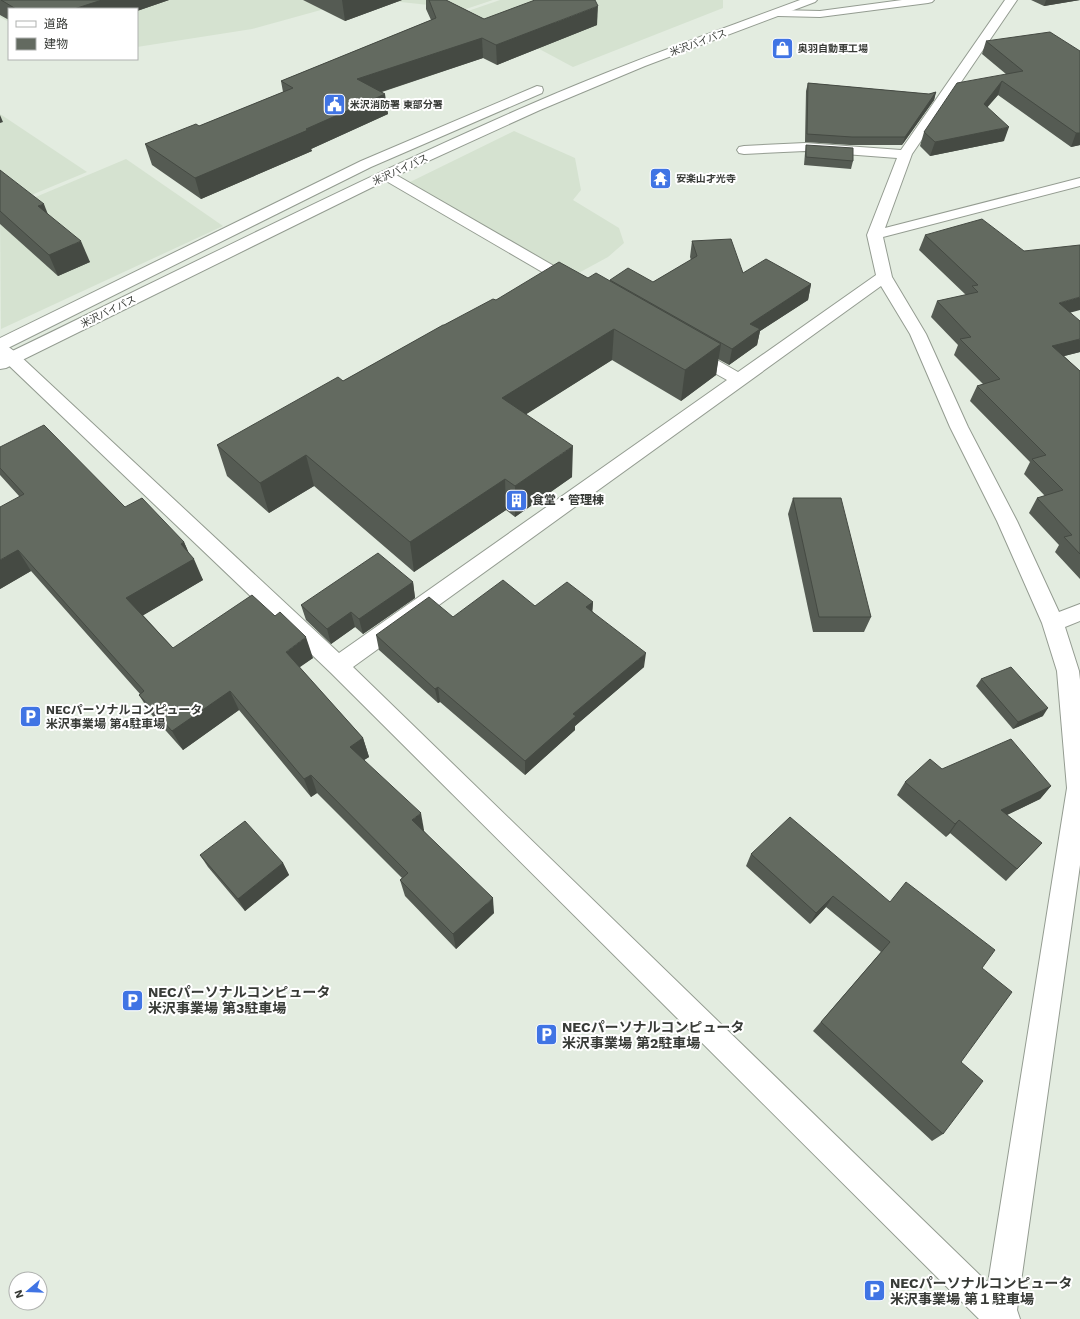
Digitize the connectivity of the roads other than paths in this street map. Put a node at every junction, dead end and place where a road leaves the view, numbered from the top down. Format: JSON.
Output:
{"nodes":[{"id":1,"x":811,"y":0,"type":"edge"},
{"id":2,"x":928,"y":0,"type":"edge"},
{"id":3,"x":1011,"y":0,"type":"edge"},
{"id":4,"x":778,"y":13,"type":"junction"},
{"id":5,"x":549,"y":85,"type":"dead end"},
{"id":6,"x":744,"y":150,"type":"dead end"},
{"id":7,"x":906,"y":154,"type":"junction"},
{"id":8,"x":386,"y":175,"type":"junction"},
{"id":9,"x":1080,"y":182,"type":"edge"},
{"id":10,"x":875,"y":235,"type":"junction"},
{"id":11,"x":884,"y":277,"type":"junction"},
{"id":12,"x":590,"y":294,"type":"edge"},
{"id":13,"x":678,"y":345,"type":"edge"},
{"id":14,"x":3,"y":354,"type":"edge"},
{"id":15,"x":739,"y":380,"type":"junction"},
{"id":16,"x":1080,"y":612,"type":"edge"},
{"id":17,"x":1053,"y":623,"type":"junction"},
{"id":18,"x":338,"y":666,"type":"junction"},
{"id":19,"x":1000,"y":1318,"type":"edge"}],
"edges":[{"from":1,"to":4,"type":"main road","name":"米沢バイパス"},
{"from":2,"to":4,"type":"main road"},
{"from":3,"to":7,"type":"main road"},
{"from":4,"to":8,"type":"main road","name":"米沢バイパス"},
{"from":5,"to":14,"type":"main road","name":"米沢バイパス"},
{"from":6,"to":7,"type":"main road"},
{"from":7,"to":10,"type":"main road"},
{"from":8,"to":12,"type":"main road"},
{"from":8,"to":14,"type":"main road","name":"米沢バイパス"},
{"from":9,"to":10,"type":"main road"},
{"from":10,"to":11,"type":"main road"},
{"from":11,"to":15,"type":"main road"},
{"from":11,"to":17,"type":"main road"},
{"from":13,"to":15,"type":"main road"},
{"from":14,"to":18,"type":"main road"},
{"from":15,"to":18,"type":"main road"},
{"from":16,"to":17,"type":"main road"},
{"from":17,"to":19,"type":"main road"},
{"from":18,"to":19,"type":"main road"}]}
